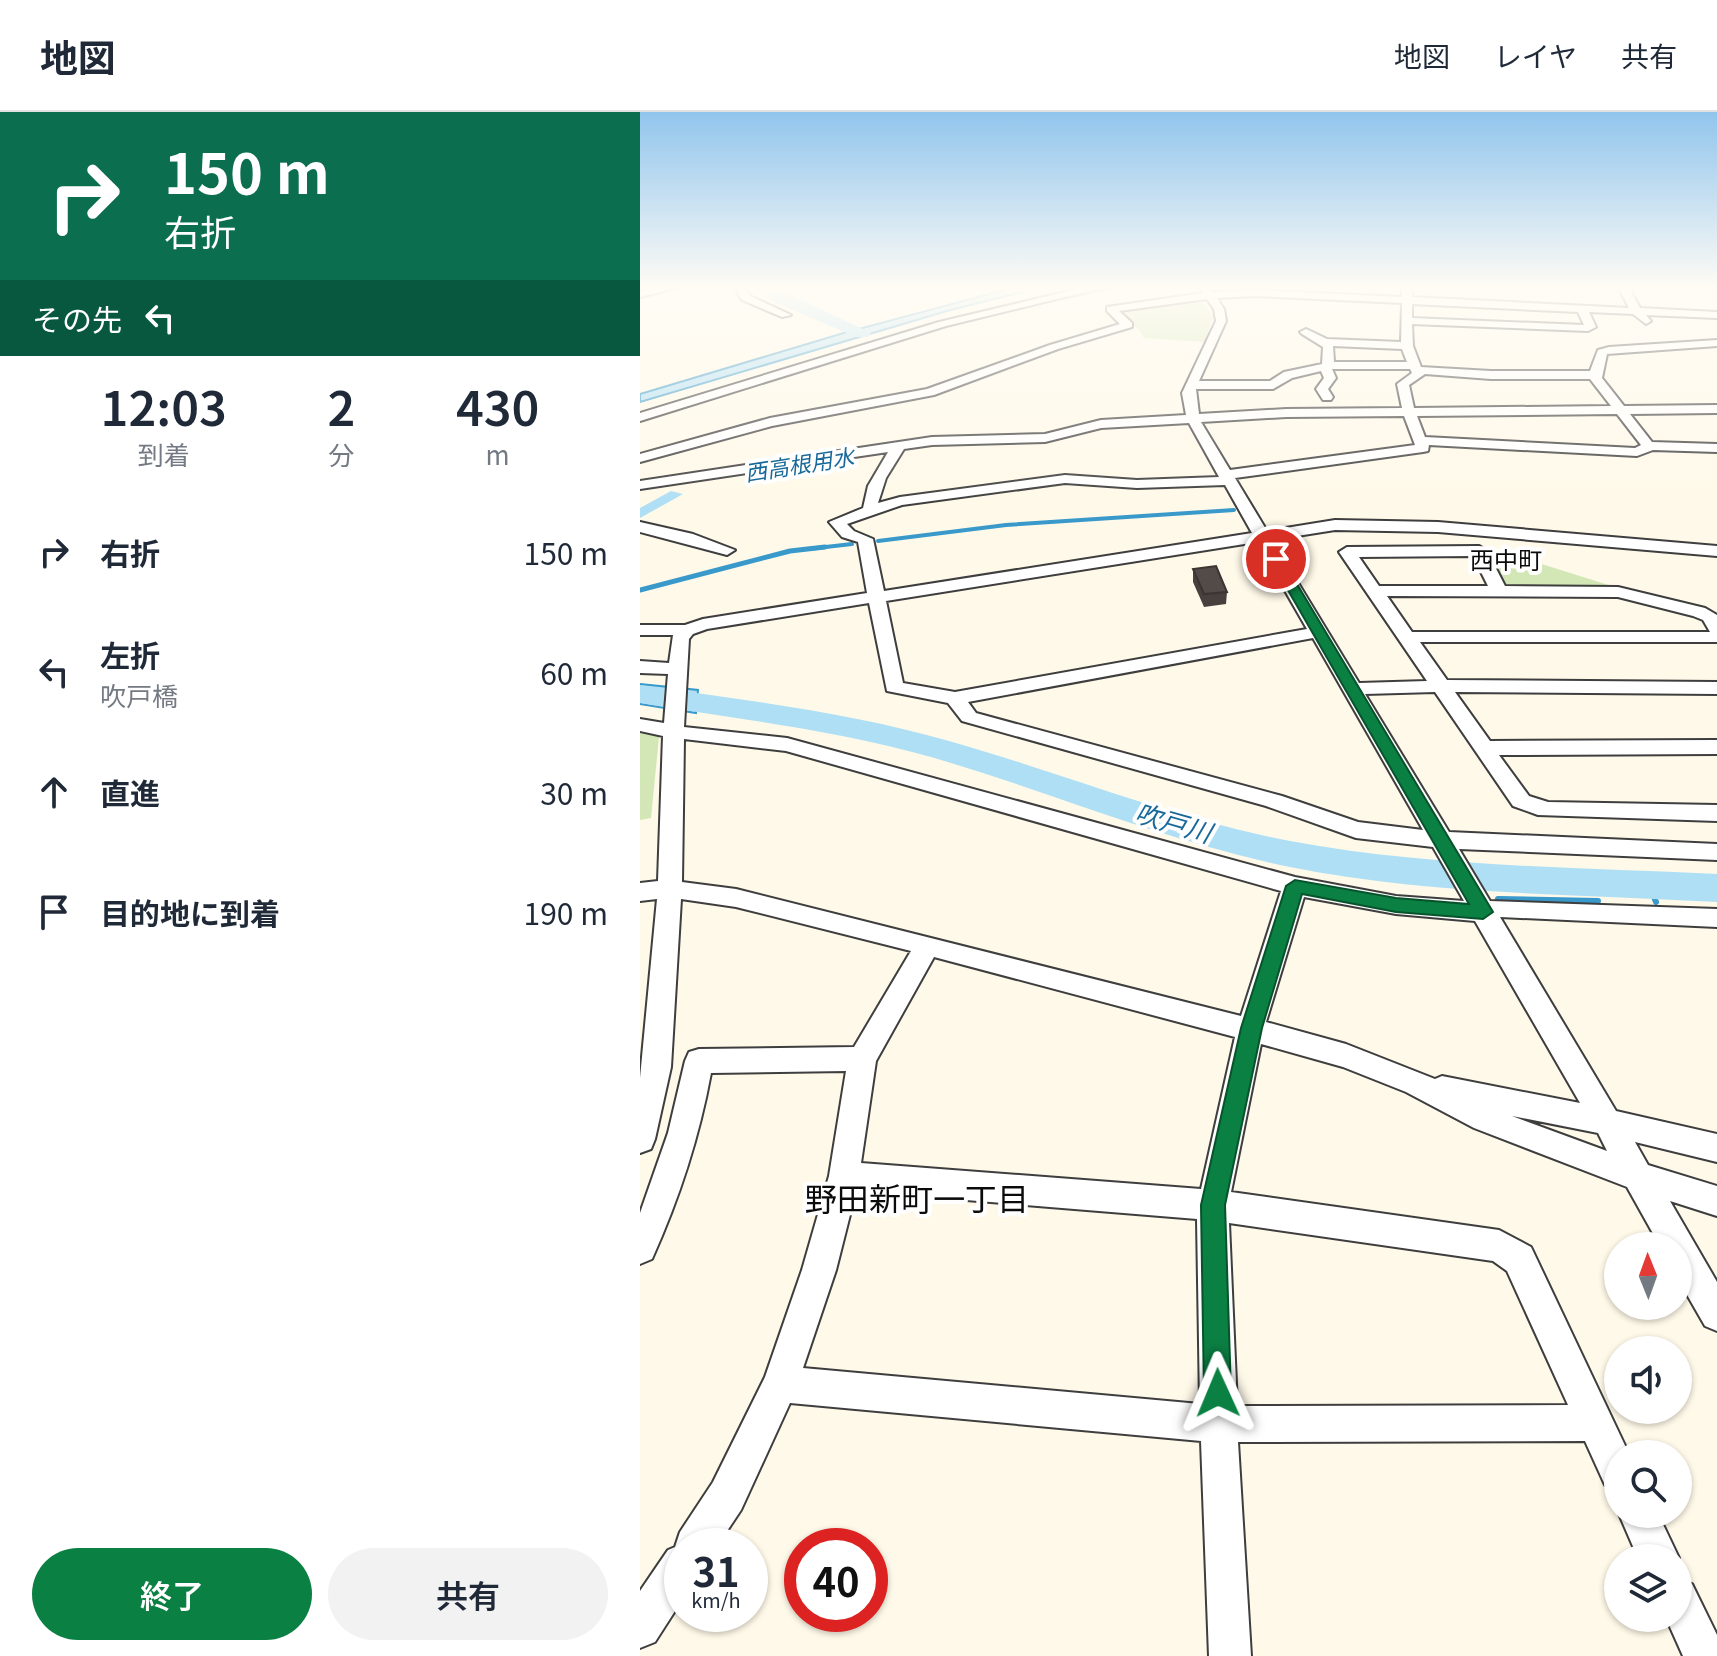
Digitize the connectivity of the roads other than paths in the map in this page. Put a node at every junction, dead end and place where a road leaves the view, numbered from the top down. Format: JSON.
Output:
{"nodes":[{"id":1,"x":832,"y":358,"type":"edge"},
{"id":2,"x":1024,"y":358,"type":"edge"},
{"id":3,"x":1204,"y":358,"type":"edge"},
{"id":4,"x":1330,"y":358,"type":"edge"},
{"id":5,"x":1412,"y":358,"type":"edge"},
{"id":6,"x":1600,"y":358,"type":"edge"},
{"id":7,"x":1327,"y":366,"type":"junction"},
{"id":8,"x":1417,"y":369,"type":"junction"},
{"id":9,"x":1595,"y":375,"type":"junction"},
{"id":10,"x":1191,"y":385,"type":"junction"},
{"id":11,"x":1327,"y":397,"type":"dead end"},
{"id":12,"x":1717,"y":409,"type":"edge"},
{"id":13,"x":1620,"y":410,"type":"junction"},
{"id":14,"x":1409,"y":413,"type":"junction"},
{"id":15,"x":640,"y":417,"type":"edge"},
{"id":16,"x":1193,"y":419,"type":"junction"},
{"id":17,"x":1421,"y":441,"type":"junction"},
{"id":18,"x":899,"y":446,"type":"junction"},
{"id":19,"x":1649,"y":447,"type":"junction"},
{"id":20,"x":1717,"y":448,"type":"edge"},
{"id":21,"x":640,"y":458,"type":"edge"},
{"id":22,"x":1226,"y":478,"type":"junction"},
{"id":23,"x":640,"y":485,"type":"edge"},
{"id":24,"x":870,"y":512,"type":"junction"},
{"id":25,"x":640,"y":527,"type":"edge"},
{"id":26,"x":1470,"y":530,"type":"junction"},
{"id":27,"x":1262,"y":535,"type":"junction"},
{"id":28,"x":727,"y":550,"type":"dead end"},
{"id":29,"x":1479,"y":551,"type":"junction"},
{"id":30,"x":1717,"y":551,"type":"edge"},
{"id":31,"x":1375,"y":591,"type":"junction"},
{"id":32,"x":1499,"y":591,"type":"junction"},
{"id":33,"x":876,"y":597,"type":"junction"},
{"id":34,"x":1717,"y":628,"type":"edge"},
{"id":35,"x":640,"y":630,"type":"edge"},
{"id":36,"x":687,"y":630,"type":"junction"},
{"id":37,"x":1318,"y":632,"type":"junction"},
{"id":38,"x":1406,"y":637,"type":"junction"},
{"id":39,"x":1717,"y":637,"type":"edge"},
{"id":40,"x":640,"y":667,"type":"edge"},
{"id":41,"x":677,"y":672,"type":"junction"},
{"id":42,"x":1438,"y":686,"type":"junction"},
{"id":43,"x":1717,"y":688,"type":"edge"},
{"id":44,"x":1351,"y":689,"type":"junction"},
{"id":45,"x":955,"y":698,"type":"junction"},
{"id":46,"x":640,"y":725,"type":"edge"},
{"id":47,"x":674,"y":729,"type":"junction"},
{"id":48,"x":1717,"y":747,"type":"edge"},
{"id":49,"x":1485,"y":748,"type":"junction"},
{"id":50,"x":1717,"y":813,"type":"edge"},
{"id":51,"x":1441,"y":840,"type":"junction"},
{"id":52,"x":1717,"y":852,"type":"edge"},
{"id":53,"x":1295,"y":886,"type":"junction"},
{"id":54,"x":670,"y":889,"type":"junction"},
{"id":55,"x":640,"y":892,"type":"edge"},
{"id":56,"x":1483,"y":912,"type":"junction"},
{"id":57,"x":1717,"y":918,"type":"edge"},
{"id":58,"x":927,"y":947,"type":"junction"},
{"id":59,"x":1251,"y":1028,"type":"junction"},
{"id":60,"x":862,"y":1059,"type":"junction"},
{"id":61,"x":1416,"y":1083,"type":"junction"},
{"id":62,"x":1607,"y":1122,"type":"junction"},
{"id":63,"x":640,"y":1139,"type":"edge"},
{"id":64,"x":1717,"y":1148,"type":"edge"},
{"id":65,"x":844,"y":1176,"type":"junction"},
{"id":66,"x":1637,"y":1176,"type":"junction"},
{"id":67,"x":1717,"y":1201,"type":"edge"},
{"id":68,"x":1213,"y":1205,"type":"junction"},
{"id":69,"x":1670,"y":1232,"type":"edge"},
{"id":70,"x":640,"y":1248,"type":"edge"},
{"id":71,"x":1692,"y":1270,"type":"edge"},
{"id":72,"x":1717,"y":1314,"type":"edge"},
{"id":73,"x":780,"y":1384,"type":"junction"},
{"id":74,"x":1595,"y":1423,"type":"junction"},
{"id":75,"x":1219,"y":1424,"type":"junction"},
{"id":76,"x":1604,"y":1442,"type":"edge"},
{"id":77,"x":706,"y":1528,"type":"edge"},
{"id":78,"x":664,"y":1591,"type":"edge"},
{"id":79,"x":640,"y":1627,"type":"edge"},
{"id":80,"x":1692,"y":1628,"type":"edge"},
{"id":81,"x":1230,"y":1656,"type":"edge"},
{"id":82,"x":1705,"y":1656,"type":"edge"}],
"edges":[{"from":1,"to":15,"type":"street"},
{"from":2,"to":21,"type":"street"},
{"from":3,"to":10,"type":"street"},
{"from":4,"to":7,"type":"street"},
{"from":5,"to":8,"type":"street"},
{"from":6,"to":9,"type":"street"},
{"from":7,"to":8,"type":"street"},
{"from":7,"to":10,"type":"street"},
{"from":7,"to":11,"type":"street"},
{"from":8,"to":9,"type":"street"},
{"from":8,"to":14,"type":"street"},
{"from":9,"to":13,"type":"street"},
{"from":10,"to":16,"type":"street"},
{"from":12,"to":13,"type":"street"},
{"from":13,"to":14,"type":"street"},
{"from":13,"to":19,"type":"street"},
{"from":14,"to":16,"type":"street"},
{"from":14,"to":17,"type":"street"},
{"from":16,"to":18,"type":"street"},
{"from":16,"to":22,"type":"street"},
{"from":17,"to":19,"type":"street"},
{"from":17,"to":22,"type":"street"},
{"from":18,"to":23,"type":"street"},
{"from":18,"to":24,"type":"street"},
{"from":19,"to":20,"type":"street"},
{"from":22,"to":24,"type":"street"},
{"from":22,"to":27,"type":"street"},
{"from":24,"to":33,"type":"street"},
{"from":25,"to":28,"type":"street"},
{"from":26,"to":27,"type":"street"},
{"from":26,"to":29,"type":"street"},
{"from":26,"to":30,"type":"street"},
{"from":27,"to":33,"type":"street"},
{"from":27,"to":37,"type":"street"},
{"from":29,"to":31,"type":"street"},
{"from":29,"to":32,"type":"street"},
{"from":31,"to":32,"type":"street"},
{"from":31,"to":38,"type":"street"},
{"from":32,"to":34,"type":"street"},
{"from":33,"to":36,"type":"street"},
{"from":33,"to":45,"type":"street"},
{"from":35,"to":36,"type":"street"},
{"from":36,"to":41,"type":"street"},
{"from":37,"to":44,"type":"street"},
{"from":37,"to":45,"type":"street"},
{"from":38,"to":39,"type":"street"},
{"from":38,"to":42,"type":"street"},
{"from":40,"to":41,"type":"street"},
{"from":41,"to":47,"type":"street"},
{"from":42,"to":43,"type":"street"},
{"from":42,"to":44,"type":"street"},
{"from":42,"to":49,"type":"street"},
{"from":44,"to":51,"type":"street"},
{"from":45,"to":51,"type":"street"},
{"from":46,"to":47,"type":"street"},
{"from":47,"to":53,"type":"street"},
{"from":47,"to":54,"type":"street"},
{"from":48,"to":49,"type":"street"},
{"from":49,"to":50,"type":"street"},
{"from":51,"to":52,"type":"street"},
{"from":51,"to":56,"type":"street"},
{"from":53,"to":56,"type":"street"},
{"from":53,"to":59,"type":"street"},
{"from":54,"to":55,"type":"street"},
{"from":54,"to":58,"type":"street"},
{"from":54,"to":63,"type":"street"},
{"from":56,"to":57,"type":"street"},
{"from":56,"to":62,"type":"street"},
{"from":58,"to":59,"type":"street"},
{"from":58,"to":60,"type":"street"},
{"from":59,"to":61,"type":"street"},
{"from":59,"to":68,"type":"street"},
{"from":60,"to":65,"type":"street"},
{"from":60,"to":70,"type":"street"},
{"from":61,"to":62,"type":"street"},
{"from":61,"to":66,"type":"street"},
{"from":62,"to":64,"type":"street"},
{"from":62,"to":66,"type":"street"},
{"from":65,"to":68,"type":"street"},
{"from":65,"to":73,"type":"street"},
{"from":66,"to":67,"type":"street"},
{"from":66,"to":69,"type":"street"},
{"from":68,"to":74,"type":"street"},
{"from":68,"to":75,"type":"street"},
{"from":71,"to":72,"type":"street"},
{"from":73,"to":75,"type":"street"},
{"from":73,"to":77,"type":"street"},
{"from":74,"to":75,"type":"street"},
{"from":74,"to":76,"type":"street"},
{"from":75,"to":81,"type":"street"},
{"from":78,"to":79,"type":"street"},
{"from":80,"to":82,"type":"street"}]}
